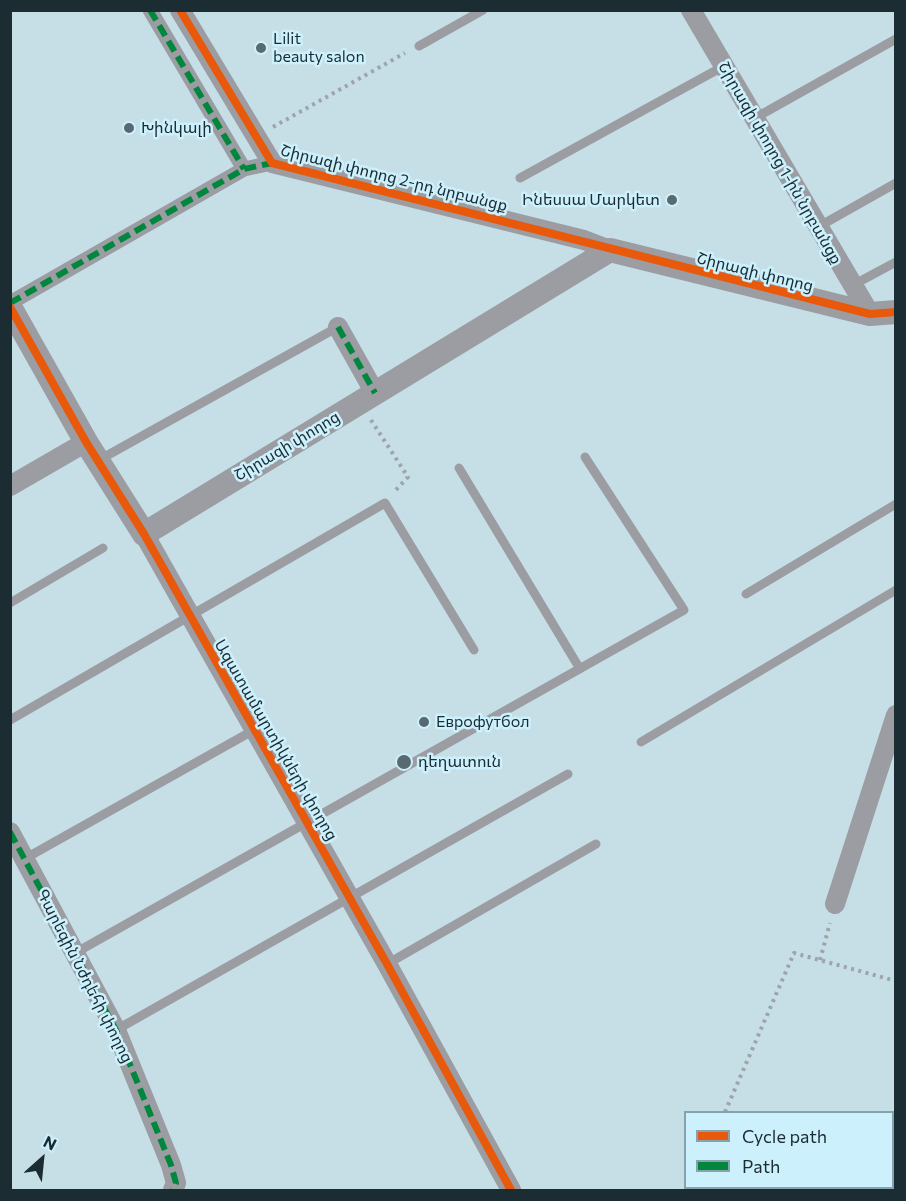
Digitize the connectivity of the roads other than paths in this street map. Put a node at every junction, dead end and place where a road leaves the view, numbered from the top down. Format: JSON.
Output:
{"nodes":[{"id":1,"x":150,"y":10,"type":"edge"},
{"id":2,"x":180,"y":10,"type":"edge"},
{"id":3,"x":483,"y":10,"type":"edge"},
{"id":4,"x":691,"y":10,"type":"edge"},
{"id":5,"x":896,"y":39,"type":"edge"},
{"id":6,"x":419,"y":46,"type":"road end"},
{"id":7,"x":724,"y":66,"type":"junction"},
{"id":8,"x":755,"y":118,"type":"junction"},
{"id":9,"x":272,"y":163,"type":"junction"},
{"id":10,"x":243,"y":169,"type":"junction"},
{"id":11,"x":520,"y":178,"type":"dead end"},
{"id":12,"x":896,"y":183,"type":"edge"},
{"id":13,"x":818,"y":227,"type":"junction"},
{"id":14,"x":610,"y":250,"type":"junction"},
{"id":15,"x":896,"y":262,"type":"edge"},
{"id":16,"x":852,"y":285,"type":"junction"},
{"id":17,"x":10,"y":305,"type":"edge"},
{"id":18,"x":896,"y":312,"type":"edge"},
{"id":19,"x":870,"y":315,"type":"junction"},
{"id":20,"x":338,"y":327,"type":"joint"},
{"id":21,"x":375,"y":393,"type":"junction"},
{"id":22,"x":92,"y":451,"type":"junction"},
{"id":23,"x":585,"y":457,"type":"dead end"},
{"id":24,"x":459,"y":468,"type":"dead end"},
{"id":25,"x":10,"y":486,"type":"edge"},
{"id":26,"x":896,"y":504,"type":"edge"},
{"id":27,"x":144,"y":534,"type":"junction"},
{"id":28,"x":103,"y":548,"type":"dead end"},
{"id":29,"x":896,"y":590,"type":"edge"},
{"id":30,"x":747,"y":594,"type":"dead end"},
{"id":31,"x":10,"y":603,"type":"edge"},
{"id":32,"x":190,"y":616,"type":"junction"},
{"id":33,"x":474,"y":650,"type":"dead end"},
{"id":34,"x":580,"y":669,"type":"junction"},
{"id":35,"x":896,"y":716,"type":"edge"},
{"id":36,"x":10,"y":720,"type":"edge"},
{"id":37,"x":254,"y":730,"type":"junction"},
{"id":38,"x":641,"y":742,"type":"dead end"},
{"id":39,"x":890,"y":753,"type":"edge"},
{"id":40,"x":568,"y":774,"type":"dead end"},
{"id":41,"x":307,"y":823,"type":"junction"},
{"id":42,"x":10,"y":832,"type":"edge"},
{"id":43,"x":596,"y":844,"type":"dead end"},
{"id":44,"x":26,"y":858,"type":"junction"},
{"id":45,"x":350,"y":897,"type":"junction"},
{"id":46,"x":835,"y":904,"type":"road end"},
{"id":47,"x":75,"y":953,"type":"junction"},
{"id":48,"x":387,"y":964,"type":"junction"},
{"id":49,"x":116,"y":1030,"type":"junction"},
{"id":50,"x":173,"y":1191,"type":"edge"},
{"id":51,"x":512,"y":1191,"type":"edge"}],
"edges":[{"from":1,"to":10,"type":"street"},
{"from":2,"to":9,"type":"street","name":"Շիրազի փողոց 2-րդ նրբանցք"},
{"from":3,"to":6,"type":"lane"},
{"from":4,"to":7,"type":"street","name":"Շիրազի փողոց 1-ին նրբանցք"},
{"from":5,"to":8,"type":"lane"},
{"from":7,"to":8,"type":"street","name":"Շիրազի փողոց 1-ին նրբանցք"},
{"from":7,"to":11,"type":"lane"},
{"from":8,"to":13,"type":"street","name":"Շիրազի փողոց 1-ին նրբանցք"},
{"from":9,"to":10,"type":"street"},
{"from":9,"to":14,"type":"street","name":"Շիրազի փողոց 2-րդ նրբանցք"},
{"from":10,"to":17,"type":"street"},
{"from":12,"to":13,"type":"lane"},
{"from":13,"to":16,"type":"street","name":"Շիրազի փողոց 1-ին նրբանցք"},
{"from":14,"to":19,"type":"street","name":"Շիրազի փողոց"},
{"from":14,"to":21,"type":"street","name":"Շիրազի փողոց"},
{"from":15,"to":16,"type":"lane"},
{"from":16,"to":19,"type":"street","name":"Շիրազի փողոց 1-ին նրբանցք"},
{"from":17,"to":22,"type":"street","name":"Ազատամարտիկների փողոց"},
{"from":18,"to":19,"type":"street","name":"Շիրազի փողոց"},
{"from":20,"to":21,"type":"street"},
{"from":20,"to":22,"type":"lane"},
{"from":21,"to":27,"type":"street","name":"Շիրազի փողոց"},
{"from":22,"to":25,"type":"street"},
{"from":22,"to":27,"type":"street","name":"Ազատամարտիկների փողոց"},
{"from":23,"to":34,"type":"lane"},
{"from":24,"to":34,"type":"lane"},
{"from":26,"to":30,"type":"lane"},
{"from":27,"to":32,"type":"street","name":"Ազատամարտիկների փողոց"},
{"from":28,"to":31,"type":"lane"},
{"from":29,"to":38,"type":"lane"},
{"from":32,"to":33,"type":"lane"},
{"from":32,"to":36,"type":"lane"},
{"from":32,"to":37,"type":"street","name":"Ազատամարտիկների փողոց"},
{"from":34,"to":41,"type":"lane"},
{"from":35,"to":39,"type":"street"},
{"from":37,"to":41,"type":"street","name":"Ազատամարտիկների փողոց"},
{"from":37,"to":44,"type":"lane"},
{"from":39,"to":46,"type":"street"},
{"from":40,"to":45,"type":"lane"},
{"from":41,"to":45,"type":"street","name":"Ազատամարտիկների փողոց"},
{"from":41,"to":47,"type":"lane"},
{"from":42,"to":44,"type":"street","name":"Գարեգին Նժդեհի փողոց"},
{"from":43,"to":48,"type":"lane"},
{"from":44,"to":47,"type":"street","name":"Գարեգին Նժդեհի փողոց"},
{"from":45,"to":48,"type":"street","name":"Ազատամարտիկների փողոց"},
{"from":45,"to":49,"type":"lane"},
{"from":47,"to":49,"type":"street","name":"Գարեգին Նժդեհի փողոց"},
{"from":48,"to":51,"type":"street","name":"Ազատամարտիկների փողոց"},
{"from":49,"to":50,"type":"street","name":"Գարեգին Նժդեհի փողոց"}]}
